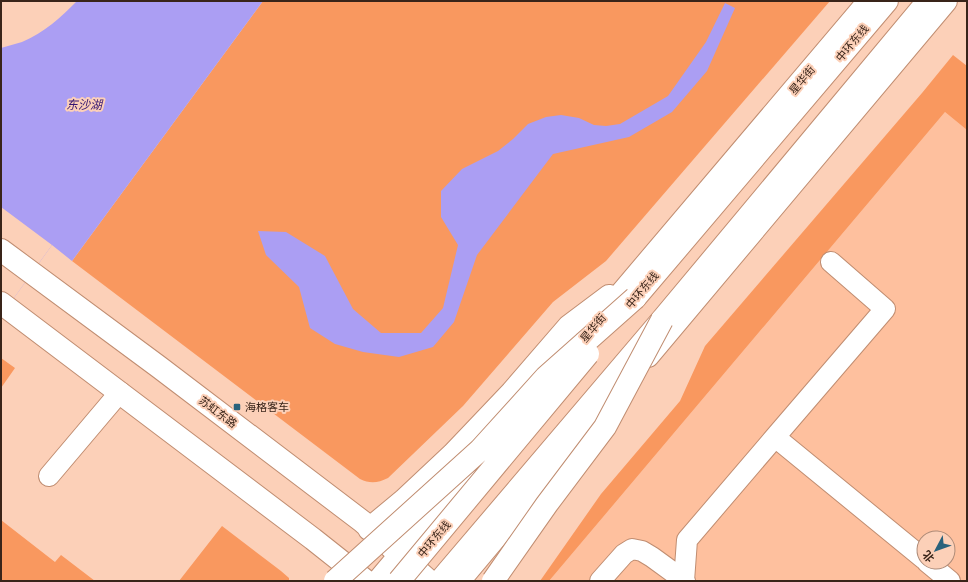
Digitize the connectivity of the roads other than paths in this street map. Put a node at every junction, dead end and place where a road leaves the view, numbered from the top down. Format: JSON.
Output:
{"nodes":[{"id":1,"x":869,"y":1,"type":"edge"},
{"id":2,"x":888,"y":1,"type":"edge"},
{"id":3,"x":928,"y":1,"type":"edge"},
{"id":4,"x":946,"y":1,"type":"edge"},
{"id":5,"x":1,"y":250,"type":"edge"},
{"id":6,"x":831,"y":262,"type":"dead end"},
{"id":7,"x":639,"y":274,"type":"junction"},
{"id":8,"x":635,"y":298,"type":"junction"},
{"id":9,"x":4,"y":305,"type":"edge"},
{"id":10,"x":662,"y":320,"type":"junction"},
{"id":11,"x":120,"y":392,"type":"junction"},
{"id":12,"x":775,"y":437,"type":"junction"},
{"id":13,"x":49,"y":476,"type":"dead end"},
{"id":14,"x":369,"y":529,"type":"junction"},
{"id":15,"x":916,"y":552,"type":"edge"},
{"id":16,"x":400,"y":556,"type":"junction"},
{"id":17,"x":937,"y":570,"type":"edge"},
{"id":18,"x":335,"y":581,"type":"edge"},
{"id":19,"x":366,"y":581,"type":"edge"},
{"id":20,"x":378,"y":581,"type":"edge"},
{"id":21,"x":399,"y":581,"type":"edge"},
{"id":22,"x":429,"y":581,"type":"edge"},
{"id":23,"x":440,"y":581,"type":"edge"},
{"id":24,"x":459,"y":581,"type":"edge"},
{"id":25,"x":494,"y":581,"type":"edge"},
{"id":26,"x":600,"y":581,"type":"edge"},
{"id":27,"x":684,"y":581,"type":"edge"},
{"id":28,"x":950,"y":581,"type":"edge"}],
"edges":[{"from":1,"to":7,"type":"main road","name":"星华街"},
{"from":2,"to":8,"type":"main road","name":"中环东线"},
{"from":3,"to":10,"type":"main road"},
{"from":4,"to":24,"type":"main road"},
{"from":5,"to":14,"type":"main road","name":"苏虹东路"},
{"from":6,"to":12,"type":"lane"},
{"from":7,"to":14,"type":"main road"},
{"from":7,"to":16,"type":"main road","name":"星华街"},
{"from":8,"to":18,"type":"main road","bridge":true},
{"from":8,"to":21,"type":"main road","name":"中环东线","bridge":true},
{"from":9,"to":11,"type":"main road"},
{"from":10,"to":23,"type":"main road","bridge":true},
{"from":10,"to":25,"type":"main road","bridge":true},
{"from":11,"to":13,"type":"lane"},
{"from":11,"to":19,"type":"main road"},
{"from":12,"to":15,"type":"lane"},
{"from":12,"to":27,"type":"lane"},
{"from":14,"to":16,"type":"main road","name":"苏虹东路"},
{"from":16,"to":20,"type":"main road","name":"星华街"},
{"from":16,"to":22,"type":"main road","name":"苏虹东路"},
{"from":17,"to":28,"type":"lane"},
{"from":26,"to":27,"type":"lane"}]}
